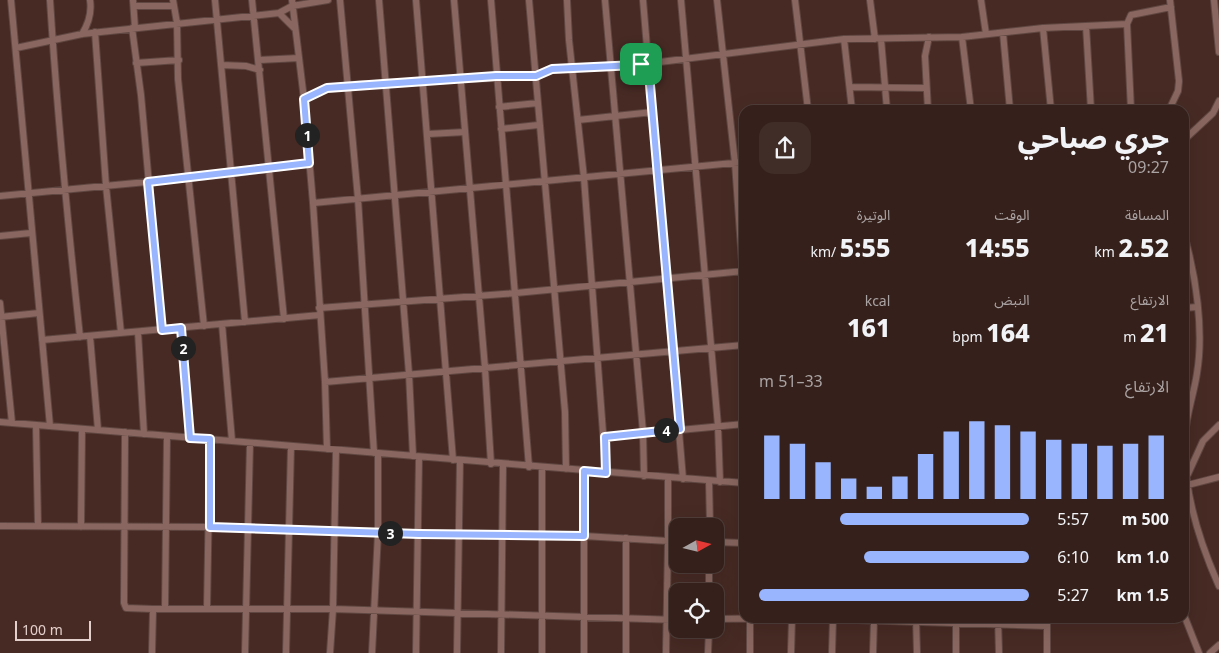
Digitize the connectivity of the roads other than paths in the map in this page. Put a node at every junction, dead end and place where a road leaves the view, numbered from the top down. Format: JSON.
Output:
{"nodes":[{"id":1,"x":10,"y":0,"type":"edge"},
{"id":2,"x":50,"y":0,"type":"edge"},
{"id":3,"x":90,"y":0,"type":"edge"},
{"id":4,"x":215,"y":0,"type":"edge"},
{"id":5,"x":252,"y":0,"type":"edge"},
{"id":6,"x":328,"y":0,"type":"edge"},
{"id":7,"x":340,"y":0,"type":"edge"},
{"id":8,"x":379,"y":0,"type":"edge"},
{"id":9,"x":416,"y":0,"type":"edge"},
{"id":10,"x":454,"y":0,"type":"edge"},
{"id":11,"x":491,"y":0,"type":"edge"},
{"id":12,"x":529,"y":0,"type":"edge"},
{"id":13,"x":567,"y":0,"type":"edge"},
{"id":14,"x":604,"y":0,"type":"edge"},
{"id":15,"x":642,"y":0,"type":"edge"},
{"id":16,"x":681,"y":0,"type":"edge"},
{"id":17,"x":717,"y":0,"type":"edge"},
{"id":18,"x":795,"y":0,"type":"edge"},
{"id":19,"x":870,"y":0,"type":"edge"},
{"id":20,"x":981,"y":0,"type":"edge"},
{"id":21,"x":1214,"y":0,"type":"edge"},
{"id":22,"x":133,"y":3,"type":"edge"},
{"id":23,"x":174,"y":3,"type":"edge"},
{"id":24,"x":292,"y":3,"type":"edge"},
{"id":25,"x":1171,"y":3,"type":"edge"},
{"id":26,"x":279,"y":13,"type":"junction"},
{"id":27,"x":253,"y":14,"type":"junction"},
{"id":28,"x":216,"y":18,"type":"junction"},
{"id":29,"x":177,"y":23,"type":"junction"},
{"id":30,"x":1127,"y":24,"type":"junction"},
{"id":31,"x":1086,"y":26,"type":"junction"},
{"id":32,"x":133,"y":28,"type":"junction"},
{"id":33,"x":1043,"y":28,"type":"junction"},
{"id":34,"x":295,"y":30,"type":"junction"},
{"id":35,"x":95,"y":32,"type":"junction"},
{"id":36,"x":1003,"y":33,"type":"junction"},
{"id":37,"x":82,"y":34,"type":"junction"},
{"id":38,"x":986,"y":34,"type":"junction"},
{"id":39,"x":929,"y":37,"type":"junction"},
{"id":40,"x":962,"y":37,"type":"junction"},
{"id":41,"x":844,"y":39,"type":"junction"},
{"id":42,"x":878,"y":39,"type":"junction"},
{"id":43,"x":51,"y":40,"type":"junction"},
{"id":44,"x":801,"y":44,"type":"junction"},
{"id":45,"x":16,"y":48,"type":"junction"},
{"id":46,"x":1219,"y":52,"type":"edge"},
{"id":47,"x":722,"y":56,"type":"junction"},
{"id":48,"x":299,"y":58,"type":"junction"},
{"id":49,"x":179,"y":60,"type":"junction"},
{"id":50,"x":259,"y":60,"type":"junction"},
{"id":51,"x":687,"y":60,"type":"junction"},
{"id":52,"x":648,"y":62,"type":"junction"},
{"id":53,"x":136,"y":63,"type":"junction"},
{"id":54,"x":221,"y":65,"type":"junction"},
{"id":55,"x":612,"y":66,"type":"junction"},
{"id":56,"x":573,"y":68,"type":"junction"},
{"id":57,"x":260,"y":70,"type":"junction"},
{"id":58,"x":496,"y":76,"type":"junction"},
{"id":59,"x":536,"y":76,"type":"junction"},
{"id":60,"x":462,"y":80,"type":"junction"},
{"id":61,"x":424,"y":83,"type":"junction"},
{"id":62,"x":385,"y":84,"type":"junction"},
{"id":63,"x":348,"y":86,"type":"junction"},
{"id":64,"x":850,"y":87,"type":"junction"},
{"id":65,"x":884,"y":88,"type":"junction"},
{"id":66,"x":926,"y":88,"type":"junction"},
{"id":67,"x":304,"y":99,"type":"junction"},
{"id":68,"x":1219,"y":101,"type":"edge"},
{"id":69,"x":538,"y":103,"type":"junction"},
{"id":70,"x":807,"y":105,"type":"edge"},
{"id":71,"x":852,"y":105,"type":"edge"},
{"id":72,"x":886,"y":105,"type":"edge"},
{"id":73,"x":928,"y":105,"type":"edge"},
{"id":74,"x":970,"y":105,"type":"edge"},
{"id":75,"x":1010,"y":105,"type":"edge"},
{"id":76,"x":1051,"y":105,"type":"edge"},
{"id":77,"x":1091,"y":105,"type":"edge"},
{"id":78,"x":1131,"y":105,"type":"edge"},
{"id":79,"x":1171,"y":105,"type":"edge"},
{"id":80,"x":499,"y":107,"type":"junction"},
{"id":81,"x":653,"y":112,"type":"junction"},
{"id":82,"x":615,"y":117,"type":"junction"},
{"id":83,"x":578,"y":120,"type":"junction"},
{"id":84,"x":538,"y":125,"type":"junction"},
{"id":85,"x":501,"y":129,"type":"junction"},
{"id":86,"x":465,"y":132,"type":"junction"},
{"id":87,"x":428,"y":134,"type":"junction"},
{"id":88,"x":1189,"y":135,"type":"edge"},
{"id":89,"x":309,"y":163,"type":"junction"},
{"id":90,"x":735,"y":163,"type":"junction"},
{"id":91,"x":739,"y":163,"type":"edge"},
{"id":92,"x":695,"y":168,"type":"junction"},
{"id":93,"x":270,"y":169,"type":"junction"},
{"id":94,"x":657,"y":171,"type":"junction"},
{"id":95,"x":230,"y":174,"type":"junction"},
{"id":96,"x":620,"y":175,"type":"junction"},
{"id":97,"x":190,"y":178,"type":"junction"},
{"id":98,"x":584,"y":178,"type":"junction"},
{"id":99,"x":148,"y":182,"type":"junction"},
{"id":100,"x":544,"y":183,"type":"junction"},
{"id":101,"x":106,"y":186,"type":"junction"},
{"id":102,"x":507,"y":186,"type":"junction"},
{"id":103,"x":64,"y":190,"type":"junction"},
{"id":104,"x":468,"y":190,"type":"junction"},
{"id":105,"x":431,"y":193,"type":"junction"},
{"id":106,"x":30,"y":194,"type":"junction"},
{"id":107,"x":0,"y":196,"type":"edge"},
{"id":108,"x":395,"y":196,"type":"junction"},
{"id":109,"x":358,"y":199,"type":"junction"},
{"id":110,"x":312,"y":203,"type":"junction"},
{"id":111,"x":739,"y":217,"type":"edge"},
{"id":112,"x":32,"y":233,"type":"junction"},
{"id":113,"x":0,"y":236,"type":"edge"},
{"id":114,"x":1189,"y":263,"type":"edge"},
{"id":115,"x":739,"y":271,"type":"edge"},
{"id":116,"x":704,"y":275,"type":"junction"},
{"id":117,"x":666,"y":279,"type":"junction"},
{"id":118,"x":629,"y":282,"type":"junction"},
{"id":119,"x":592,"y":286,"type":"junction"},
{"id":120,"x":553,"y":290,"type":"junction"},
{"id":121,"x":516,"y":293,"type":"junction"},
{"id":122,"x":479,"y":296,"type":"junction"},
{"id":123,"x":440,"y":299,"type":"junction"},
{"id":124,"x":403,"y":302,"type":"junction"},
{"id":125,"x":0,"y":303,"type":"edge"},
{"id":126,"x":365,"y":304,"type":"junction"},
{"id":127,"x":1197,"y":307,"type":"junction"},
{"id":128,"x":1189,"y":308,"type":"edge"},
{"id":129,"x":320,"y":312,"type":"junction"},
{"id":130,"x":39,"y":313,"type":"junction"},
{"id":131,"x":1,"y":317,"type":"edge"},
{"id":132,"x":284,"y":318,"type":"junction"},
{"id":133,"x":245,"y":322,"type":"junction"},
{"id":134,"x":222,"y":324,"type":"junction"},
{"id":135,"x":204,"y":326,"type":"junction"},
{"id":136,"x":181,"y":328,"type":"junction"},
{"id":137,"x":162,"y":330,"type":"junction"},
{"id":138,"x":138,"y":332,"type":"junction"},
{"id":139,"x":121,"y":333,"type":"junction"},
{"id":140,"x":90,"y":336,"type":"junction"},
{"id":141,"x":80,"y":337,"type":"junction"},
{"id":142,"x":42,"y":340,"type":"junction"},
{"id":143,"x":739,"y":345,"type":"edge"},
{"id":144,"x":710,"y":347,"type":"junction"},
{"id":145,"x":673,"y":350,"type":"junction"},
{"id":146,"x":636,"y":354,"type":"junction"},
{"id":147,"x":598,"y":357,"type":"junction"},
{"id":148,"x":559,"y":361,"type":"junction"},
{"id":149,"x":522,"y":364,"type":"junction"},
{"id":150,"x":485,"y":368,"type":"junction"},
{"id":151,"x":447,"y":371,"type":"junction"},
{"id":152,"x":409,"y":374,"type":"junction"},
{"id":153,"x":371,"y":378,"type":"junction"},
{"id":154,"x":325,"y":382,"type":"junction"},
{"id":155,"x":1189,"y":412,"type":"edge"},
{"id":156,"x":0,"y":422,"type":"edge"},
{"id":157,"x":12,"y":423,"type":"junction"},
{"id":158,"x":739,"y":424,"type":"edge"},
{"id":159,"x":36,"y":425,"type":"junction"},
{"id":160,"x":1219,"y":425,"type":"edge"},
{"id":161,"x":50,"y":426,"type":"junction"},
{"id":162,"x":718,"y":426,"type":"junction"},
{"id":163,"x":82,"y":429,"type":"junction"},
{"id":164,"x":680,"y":429,"type":"junction"},
{"id":165,"x":98,"y":430,"type":"junction"},
{"id":166,"x":124,"y":432,"type":"junction"},
{"id":167,"x":643,"y":432,"type":"junction"},
{"id":168,"x":144,"y":434,"type":"junction"},
{"id":169,"x":167,"y":436,"type":"junction"},
{"id":170,"x":605,"y":437,"type":"junction"},
{"id":171,"x":190,"y":438,"type":"junction"},
{"id":172,"x":210,"y":439,"type":"junction"},
{"id":173,"x":232,"y":441,"type":"junction"},
{"id":174,"x":250,"y":443,"type":"junction"},
{"id":175,"x":292,"y":446,"type":"junction"},
{"id":176,"x":327,"y":449,"type":"junction"},
{"id":177,"x":336,"y":450,"type":"junction"},
{"id":178,"x":376,"y":453,"type":"junction"},
{"id":179,"x":416,"y":457,"type":"junction"},
{"id":180,"x":457,"y":460,"type":"junction"},
{"id":181,"x":491,"y":464,"type":"junction"},
{"id":182,"x":503,"y":465,"type":"junction"},
{"id":183,"x":529,"y":467,"type":"junction"},
{"id":184,"x":542,"y":468,"type":"junction"},
{"id":185,"x":566,"y":469,"type":"junction"},
{"id":186,"x":584,"y":471,"type":"junction"},
{"id":187,"x":606,"y":473,"type":"junction"},
{"id":188,"x":1189,"y":473,"type":"edge"},
{"id":189,"x":644,"y":476,"type":"junction"},
{"id":190,"x":1219,"y":477,"type":"edge"},
{"id":191,"x":668,"y":478,"type":"junction"},
{"id":192,"x":683,"y":479,"type":"junction"},
{"id":193,"x":709,"y":481,"type":"junction"},
{"id":194,"x":720,"y":482,"type":"junction"},
{"id":195,"x":739,"y":483,"type":"edge"},
{"id":196,"x":1189,"y":485,"type":"edge"},
{"id":197,"x":1189,"y":501,"type":"edge"},
{"id":198,"x":710,"y":518,"type":"edge"},
{"id":199,"x":0,"y":526,"type":"edge"},
{"id":200,"x":38,"y":526,"type":"junction"},
{"id":201,"x":166,"y":526,"type":"junction"},
{"id":202,"x":81,"y":527,"type":"junction"},
{"id":203,"x":124,"y":527,"type":"junction"},
{"id":204,"x":210,"y":527,"type":"junction"},
{"id":205,"x":249,"y":528,"type":"junction"},
{"id":206,"x":291,"y":530,"type":"junction"},
{"id":207,"x":335,"y":532,"type":"junction"},
{"id":208,"x":378,"y":533,"type":"junction"},
{"id":209,"x":419,"y":534,"type":"junction"},
{"id":210,"x":460,"y":535,"type":"junction"},
{"id":211,"x":502,"y":536,"type":"junction"},
{"id":212,"x":543,"y":536,"type":"junction"},
{"id":213,"x":584,"y":536,"type":"junction"},
{"id":214,"x":626,"y":538,"type":"junction"},
{"id":215,"x":668,"y":541,"type":"junction"},
{"id":216,"x":724,"y":542,"type":"edge"},
{"id":217,"x":739,"y":543,"type":"edge"},
{"id":218,"x":1219,"y":586,"type":"edge"},
{"id":219,"x":207,"y":608,"type":"junction"},
{"id":220,"x":246,"y":608,"type":"junction"},
{"id":221,"x":288,"y":608,"type":"junction"},
{"id":222,"x":165,"y":609,"type":"junction"},
{"id":223,"x":333,"y":609,"type":"junction"},
{"id":224,"x":153,"y":610,"type":"junction"},
{"id":225,"x":376,"y":610,"type":"junction"},
{"id":226,"x":416,"y":612,"type":"junction"},
{"id":227,"x":457,"y":614,"type":"junction"},
{"id":228,"x":501,"y":616,"type":"junction"},
{"id":229,"x":543,"y":616,"type":"junction"},
{"id":230,"x":584,"y":617,"type":"junction"},
{"id":231,"x":739,"y":618,"type":"edge"},
{"id":232,"x":626,"y":619,"type":"junction"},
{"id":233,"x":724,"y":619,"type":"edge"},
{"id":234,"x":666,"y":620,"type":"junction"},
{"id":235,"x":750,"y":623,"type":"edge"},
{"id":236,"x":792,"y":623,"type":"edge"},
{"id":237,"x":833,"y":623,"type":"edge"},
{"id":238,"x":874,"y":623,"type":"edge"},
{"id":239,"x":916,"y":623,"type":"edge"},
{"id":240,"x":956,"y":623,"type":"edge"},
{"id":241,"x":977,"y":623,"type":"edge"},
{"id":242,"x":1047,"y":623,"type":"edge"},
{"id":243,"x":1187,"y":623,"type":"edge"},
{"id":244,"x":998,"y":625,"type":"junction"},
{"id":245,"x":1047,"y":626,"type":"junction"},
{"id":246,"x":708,"y":638,"type":"edge"},
{"id":247,"x":1219,"y":645,"type":"edge"},
{"id":248,"x":152,"y":653,"type":"edge"},
{"id":249,"x":244,"y":653,"type":"edge"},
{"id":250,"x":286,"y":653,"type":"edge"},
{"id":251,"x":330,"y":653,"type":"edge"},
{"id":252,"x":372,"y":653,"type":"edge"},
{"id":253,"x":416,"y":653,"type":"edge"},
{"id":254,"x":458,"y":653,"type":"edge"},
{"id":255,"x":500,"y":653,"type":"edge"},
{"id":256,"x":542,"y":653,"type":"edge"},
{"id":257,"x":584,"y":653,"type":"edge"},
{"id":258,"x":626,"y":653,"type":"edge"},
{"id":259,"x":666,"y":653,"type":"edge"},
{"id":260,"x":708,"y":653,"type":"edge"},
{"id":261,"x":750,"y":653,"type":"edge"},
{"id":262,"x":791,"y":653,"type":"edge"},
{"id":263,"x":832,"y":653,"type":"edge"},
{"id":264,"x":873,"y":653,"type":"edge"},
{"id":265,"x":917,"y":653,"type":"edge"},
{"id":266,"x":956,"y":653,"type":"edge"},
{"id":267,"x":999,"y":653,"type":"edge"},
{"id":268,"x":1047,"y":653,"type":"edge"},
{"id":269,"x":1199,"y":653,"type":"edge"},
{"id":270,"x":1210,"y":653,"type":"edge"}],
"edges":[{"from":1,"to":45,"type":"street"},
{"from":2,"to":43,"type":"street"},
{"from":3,"to":37,"type":"street"},
{"from":4,"to":28,"type":"street"},
{"from":5,"to":27,"type":"street"},
{"from":6,"to":24,"type":"street"},
{"from":7,"to":63,"type":"street"},
{"from":8,"to":62,"type":"street"},
{"from":9,"to":61,"type":"street"},
{"from":10,"to":60,"type":"street"},
{"from":11,"to":58,"type":"street"},
{"from":12,"to":59,"type":"street"},
{"from":13,"to":56,"type":"street"},
{"from":14,"to":55,"type":"street"},
{"from":15,"to":52,"type":"street"},
{"from":16,"to":51,"type":"street"},
{"from":17,"to":47,"type":"street"},
{"from":18,"to":44,"type":"street"},
{"from":19,"to":42,"type":"street"},
{"from":20,"to":38,"type":"street"},
{"from":21,"to":46,"type":"street"},
{"from":22,"to":23,"type":"street"},
{"from":22,"to":32,"type":"street"},
{"from":23,"to":29,"type":"street"},
{"from":24,"to":26,"type":"street"},
{"from":24,"to":34,"type":"street"},
{"from":25,"to":30,"type":"street"},
{"from":25,"to":79,"type":"street"},
{"from":26,"to":27,"type":"street"},
{"from":26,"to":34,"type":"street"},
{"from":27,"to":28,"type":"street"},
{"from":27,"to":50,"type":"street"},
{"from":28,"to":29,"type":"street"},
{"from":28,"to":54,"type":"street"},
{"from":29,"to":32,"type":"street"},
{"from":29,"to":49,"type":"street"},
{"from":30,"to":31,"type":"street"},
{"from":30,"to":78,"type":"street"},
{"from":31,"to":33,"type":"street"},
{"from":31,"to":77,"type":"street"},
{"from":32,"to":35,"type":"street"},
{"from":32,"to":53,"type":"street"},
{"from":33,"to":36,"type":"street"},
{"from":33,"to":76,"type":"street"},
{"from":34,"to":48,"type":"street"},
{"from":35,"to":37,"type":"street"},
{"from":35,"to":101,"type":"street"},
{"from":36,"to":38,"type":"street"},
{"from":36,"to":75,"type":"street"},
{"from":37,"to":43,"type":"street"},
{"from":38,"to":40,"type":"street"},
{"from":39,"to":40,"type":"street"},
{"from":39,"to":42,"type":"street"},
{"from":39,"to":66,"type":"street"},
{"from":40,"to":74,"type":"street"},
{"from":41,"to":42,"type":"street"},
{"from":41,"to":44,"type":"street"},
{"from":41,"to":64,"type":"street"},
{"from":42,"to":65,"type":"street"},
{"from":43,"to":45,"type":"street"},
{"from":43,"to":103,"type":"street"},
{"from":44,"to":47,"type":"street"},
{"from":44,"to":70,"type":"street"},
{"from":45,"to":106,"type":"street"},
{"from":47,"to":51,"type":"street"},
{"from":47,"to":90,"type":"street"},
{"from":48,"to":50,"type":"street"},
{"from":48,"to":67,"type":"street"},
{"from":49,"to":53,"type":"street"},
{"from":49,"to":97,"type":"street"},
{"from":50,"to":57,"type":"street"},
{"from":51,"to":52,"type":"street"},
{"from":51,"to":92,"type":"street"},
{"from":52,"to":55,"type":"street"},
{"from":52,"to":81,"type":"street"},
{"from":53,"to":99,"type":"street"},
{"from":54,"to":57,"type":"street"},
{"from":54,"to":95,"type":"street"},
{"from":55,"to":56,"type":"street"},
{"from":55,"to":82,"type":"street"},
{"from":56,"to":59,"type":"street"},
{"from":56,"to":83,"type":"street"},
{"from":57,"to":93,"type":"street"},
{"from":58,"to":59,"type":"street"},
{"from":58,"to":60,"type":"street"},
{"from":58,"to":80,"type":"street"},
{"from":59,"to":69,"type":"street"},
{"from":60,"to":61,"type":"street"},
{"from":60,"to":86,"type":"street"},
{"from":61,"to":62,"type":"street"},
{"from":61,"to":87,"type":"street"},
{"from":62,"to":63,"type":"street"},
{"from":62,"to":108,"type":"street"},
{"from":63,"to":67,"type":"street"},
{"from":63,"to":109,"type":"street"},
{"from":64,"to":65,"type":"street"},
{"from":64,"to":71,"type":"street"},
{"from":65,"to":66,"type":"street"},
{"from":65,"to":72,"type":"street"},
{"from":66,"to":73,"type":"street"},
{"from":67,"to":89,"type":"street"},
{"from":68,"to":88,"type":"street"},
{"from":69,"to":80,"type":"street"},
{"from":69,"to":84,"type":"street"},
{"from":80,"to":85,"type":"street"},
{"from":81,"to":82,"type":"street"},
{"from":81,"to":94,"type":"street"},
{"from":82,"to":83,"type":"street"},
{"from":82,"to":96,"type":"street"},
{"from":83,"to":98,"type":"street"},
{"from":84,"to":85,"type":"street"},
{"from":84,"to":100,"type":"street"},
{"from":85,"to":102,"type":"street"},
{"from":86,"to":87,"type":"street"},
{"from":86,"to":104,"type":"street"},
{"from":87,"to":105,"type":"street"},
{"from":89,"to":93,"type":"street"},
{"from":89,"to":110,"type":"street"},
{"from":90,"to":91,"type":"street"},
{"from":90,"to":92,"type":"street"},
{"from":90,"to":111,"type":"street"},
{"from":92,"to":94,"type":"street"},
{"from":92,"to":116,"type":"street"},
{"from":93,"to":95,"type":"street"},
{"from":93,"to":132,"type":"street"},
{"from":94,"to":96,"type":"street"},
{"from":94,"to":117,"type":"street"},
{"from":95,"to":97,"type":"street"},
{"from":95,"to":133,"type":"street"},
{"from":96,"to":98,"type":"street"},
{"from":96,"to":118,"type":"street"},
{"from":97,"to":99,"type":"street"},
{"from":97,"to":135,"type":"street"},
{"from":98,"to":100,"type":"street"},
{"from":98,"to":119,"type":"street"},
{"from":99,"to":101,"type":"street"},
{"from":99,"to":137,"type":"street"},
{"from":100,"to":102,"type":"street"},
{"from":100,"to":120,"type":"street"},
{"from":101,"to":103,"type":"street"},
{"from":101,"to":139,"type":"street"},
{"from":102,"to":104,"type":"street"},
{"from":102,"to":121,"type":"street"},
{"from":103,"to":106,"type":"street"},
{"from":103,"to":141,"type":"street"},
{"from":104,"to":105,"type":"street"},
{"from":104,"to":122,"type":"street"},
{"from":105,"to":108,"type":"street"},
{"from":105,"to":123,"type":"street"},
{"from":106,"to":107,"type":"street"},
{"from":106,"to":112,"type":"street"},
{"from":108,"to":109,"type":"street"},
{"from":108,"to":124,"type":"street"},
{"from":109,"to":110,"type":"street"},
{"from":109,"to":126,"type":"street"},
{"from":110,"to":129,"type":"street"},
{"from":112,"to":113,"type":"street"},
{"from":112,"to":130,"type":"street"},
{"from":114,"to":127,"type":"street"},
{"from":115,"to":116,"type":"street"},
{"from":116,"to":117,"type":"street"},
{"from":116,"to":144,"type":"street"},
{"from":117,"to":118,"type":"street"},
{"from":117,"to":145,"type":"street"},
{"from":118,"to":119,"type":"street"},
{"from":118,"to":146,"type":"street"},
{"from":119,"to":120,"type":"street"},
{"from":119,"to":147,"type":"street"},
{"from":120,"to":121,"type":"street"},
{"from":120,"to":148,"type":"street"},
{"from":121,"to":122,"type":"street"},
{"from":121,"to":149,"type":"street"},
{"from":122,"to":123,"type":"street"},
{"from":122,"to":150,"type":"street"},
{"from":123,"to":124,"type":"street"},
{"from":123,"to":151,"type":"street"},
{"from":124,"to":126,"type":"street"},
{"from":124,"to":152,"type":"street"},
{"from":125,"to":131,"type":"street"},
{"from":126,"to":129,"type":"street"},
{"from":126,"to":153,"type":"street"},
{"from":127,"to":128,"type":"street"},
{"from":127,"to":155,"type":"street"},
{"from":129,"to":132,"type":"street"},
{"from":129,"to":154,"type":"street"},
{"from":130,"to":131,"type":"street"},
{"from":130,"to":142,"type":"street"},
{"from":131,"to":157,"type":"street"},
{"from":132,"to":133,"type":"street"},
{"from":133,"to":134,"type":"street"},
{"from":134,"to":135,"type":"street"},
{"from":134,"to":173,"type":"street"},
{"from":135,"to":136,"type":"street"},
{"from":136,"to":137,"type":"street"},
{"from":136,"to":171,"type":"street"},
{"from":137,"to":138,"type":"street"},
{"from":138,"to":139,"type":"street"},
{"from":138,"to":168,"type":"street"},
{"from":139,"to":140,"type":"street"},
{"from":140,"to":141,"type":"street"},
{"from":140,"to":165,"type":"street"},
{"from":141,"to":142,"type":"street"},
{"from":142,"to":161,"type":"street"},
{"from":143,"to":144,"type":"street"},
{"from":144,"to":145,"type":"street"},
{"from":144,"to":162,"type":"street"},
{"from":145,"to":146,"type":"street"},
{"from":145,"to":164,"type":"street"},
{"from":146,"to":147,"type":"street"},
{"from":146,"to":167,"type":"street"},
{"from":147,"to":148,"type":"street"},
{"from":147,"to":170,"type":"street"},
{"from":148,"to":149,"type":"street"},
{"from":148,"to":185,"type":"street"},
{"from":149,"to":150,"type":"street"},
{"from":149,"to":183,"type":"street"},
{"from":150,"to":151,"type":"street"},
{"from":150,"to":181,"type":"street"},
{"from":151,"to":152,"type":"street"},
{"from":151,"to":180,"type":"street"},
{"from":152,"to":153,"type":"street"},
{"from":152,"to":179,"type":"street"},
{"from":153,"to":154,"type":"street"},
{"from":153,"to":178,"type":"street"},
{"from":154,"to":176,"type":"street"},
{"from":156,"to":157,"type":"street"},
{"from":157,"to":159,"type":"street"},
{"from":158,"to":162,"type":"street"},
{"from":159,"to":161,"type":"street"},
{"from":159,"to":200,"type":"street"},
{"from":160,"to":188,"type":"street"},
{"from":161,"to":163,"type":"street"},
{"from":162,"to":164,"type":"street"},
{"from":162,"to":194,"type":"street"},
{"from":163,"to":165,"type":"street"},
{"from":163,"to":202,"type":"street"},
{"from":164,"to":167,"type":"street"},
{"from":164,"to":192,"type":"street"},
{"from":165,"to":166,"type":"street"},
{"from":166,"to":168,"type":"street"},
{"from":166,"to":203,"type":"street"},
{"from":167,"to":170,"type":"street"},
{"from":167,"to":189,"type":"street"},
{"from":168,"to":169,"type":"street"},
{"from":169,"to":171,"type":"street"},
{"from":169,"to":201,"type":"street"},
{"from":170,"to":187,"type":"street"},
{"from":171,"to":172,"type":"street"},
{"from":172,"to":173,"type":"street"},
{"from":172,"to":204,"type":"street"},
{"from":173,"to":174,"type":"street"},
{"from":174,"to":175,"type":"street"},
{"from":174,"to":205,"type":"street"},
{"from":175,"to":176,"type":"street"},
{"from":175,"to":206,"type":"street"},
{"from":176,"to":177,"type":"street"},
{"from":177,"to":178,"type":"street"},
{"from":177,"to":207,"type":"street"},
{"from":178,"to":179,"type":"street"},
{"from":178,"to":208,"type":"street"},
{"from":179,"to":180,"type":"street"},
{"from":179,"to":209,"type":"street"},
{"from":180,"to":181,"type":"street"},
{"from":180,"to":210,"type":"street"},
{"from":181,"to":182,"type":"street"},
{"from":182,"to":183,"type":"street"},
{"from":182,"to":211,"type":"street"},
{"from":183,"to":184,"type":"street"},
{"from":184,"to":185,"type":"street"},
{"from":184,"to":212,"type":"street"},
{"from":185,"to":186,"type":"street"},
{"from":186,"to":187,"type":"street"},
{"from":186,"to":213,"type":"street"},
{"from":187,"to":189,"type":"street"},
{"from":189,"to":191,"type":"street"},
{"from":190,"to":196,"type":"street"},
{"from":191,"to":192,"type":"street"},
{"from":191,"to":215,"type":"street"},
{"from":192,"to":193,"type":"street"},
{"from":193,"to":194,"type":"street"},
{"from":193,"to":198,"type":"street"},
{"from":194,"to":195,"type":"street"},
{"from":197,"to":218,"type":"street"},
{"from":199,"to":200,"type":"street"},
{"from":200,"to":202,"type":"street"},
{"from":201,"to":203,"type":"street"},
{"from":201,"to":204,"type":"street"},
{"from":201,"to":222,"type":"street"},
{"from":202,"to":203,"type":"street"},
{"from":203,"to":224,"type":"street"},
{"from":204,"to":205,"type":"street"},
{"from":204,"to":219,"type":"street"},
{"from":205,"to":206,"type":"street"},
{"from":205,"to":220,"type":"street"},
{"from":206,"to":207,"type":"street"},
{"from":206,"to":221,"type":"street"},
{"from":207,"to":208,"type":"street"},
{"from":207,"to":223,"type":"street"},
{"from":208,"to":209,"type":"street"},
{"from":208,"to":225,"type":"street"},
{"from":209,"to":210,"type":"street"},
{"from":209,"to":226,"type":"street"},
{"from":210,"to":211,"type":"street"},
{"from":210,"to":227,"type":"street"},
{"from":211,"to":212,"type":"street"},
{"from":211,"to":228,"type":"street"},
{"from":212,"to":213,"type":"street"},
{"from":212,"to":229,"type":"street"},
{"from":213,"to":214,"type":"street"},
{"from":213,"to":230,"type":"street"},
{"from":214,"to":215,"type":"street"},
{"from":214,"to":232,"type":"street"},
{"from":215,"to":234,"type":"street"},
{"from":216,"to":217,"type":"street"},
{"from":219,"to":220,"type":"street"},
{"from":219,"to":222,"type":"street"},
{"from":220,"to":221,"type":"street"},
{"from":220,"to":249,"type":"street"},
{"from":221,"to":223,"type":"street"},
{"from":221,"to":250,"type":"street"},
{"from":222,"to":224,"type":"street"},
{"from":223,"to":225,"type":"street"},
{"from":223,"to":251,"type":"street"},
{"from":224,"to":248,"type":"street"},
{"from":225,"to":226,"type":"street"},
{"from":225,"to":252,"type":"street"},
{"from":226,"to":227,"type":"street"},
{"from":226,"to":253,"type":"street"},
{"from":227,"to":228,"type":"street"},
{"from":227,"to":254,"type":"street"},
{"from":228,"to":229,"type":"street"},
{"from":228,"to":255,"type":"street"},
{"from":229,"to":230,"type":"street"},
{"from":229,"to":256,"type":"street"},
{"from":230,"to":232,"type":"street"},
{"from":230,"to":257,"type":"street"},
{"from":231,"to":233,"type":"street"},
{"from":232,"to":234,"type":"street"},
{"from":232,"to":258,"type":"street"},
{"from":234,"to":259,"type":"street"},
{"from":235,"to":261,"type":"street"},
{"from":236,"to":262,"type":"street"},
{"from":237,"to":263,"type":"street"},
{"from":238,"to":264,"type":"street"},
{"from":239,"to":265,"type":"street"},
{"from":240,"to":266,"type":"street"},
{"from":241,"to":244,"type":"street"},
{"from":242,"to":245,"type":"street"},
{"from":243,"to":269,"type":"street"},
{"from":244,"to":245,"type":"street"},
{"from":244,"to":267,"type":"street"},
{"from":245,"to":268,"type":"street"},
{"from":246,"to":260,"type":"street"},
{"from":247,"to":270,"type":"street"}]}
